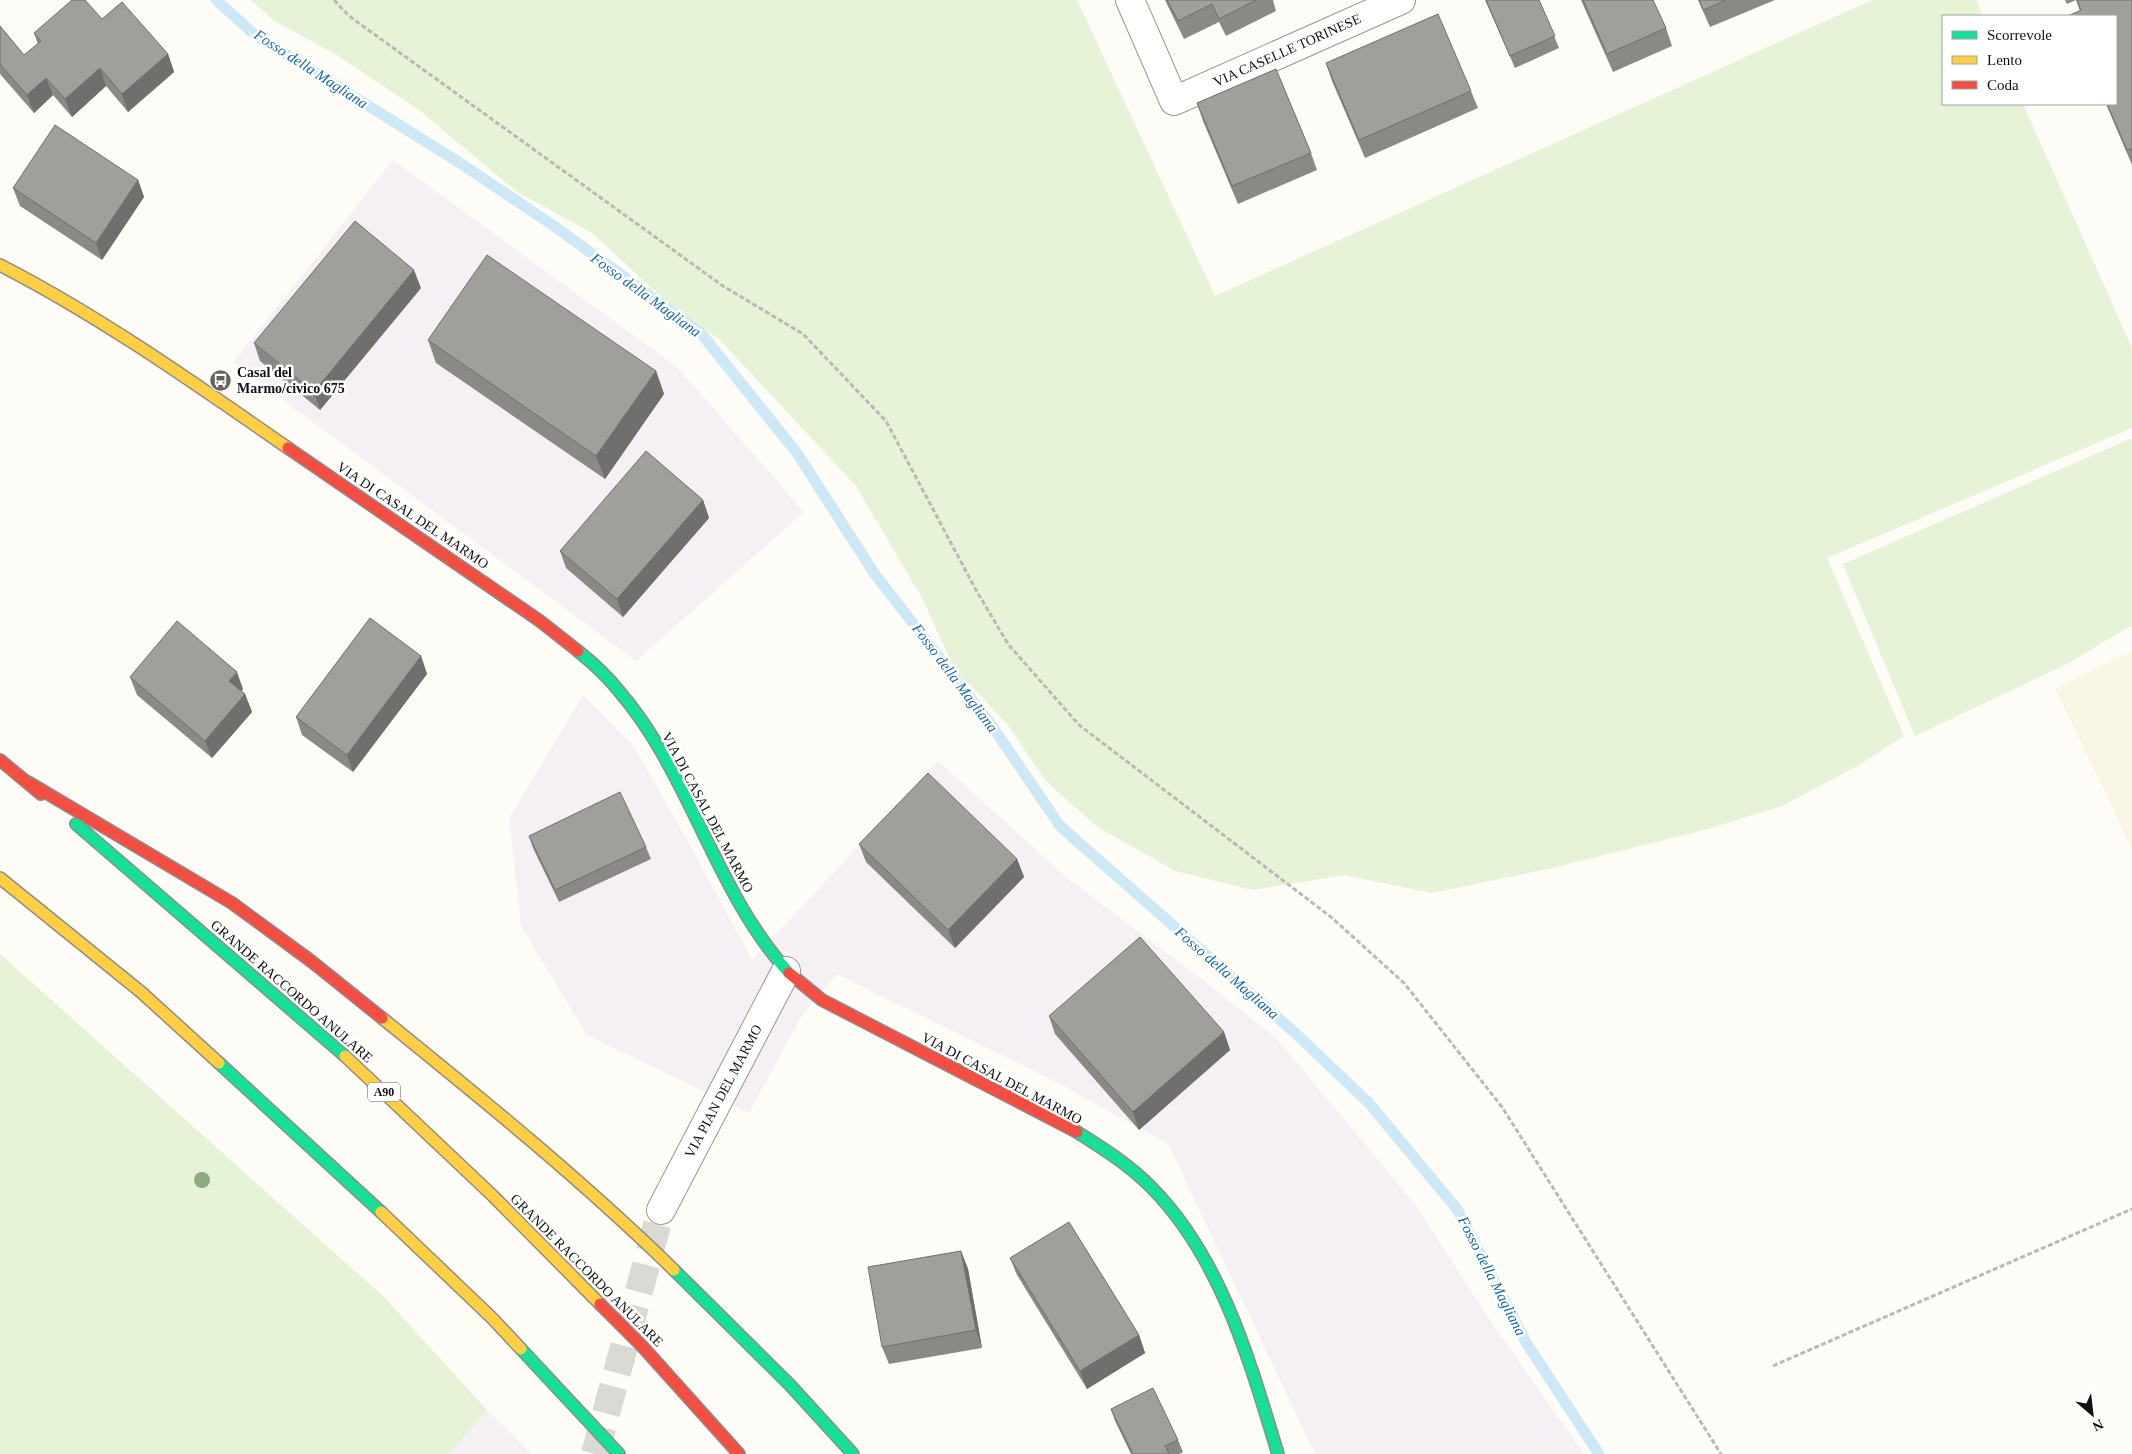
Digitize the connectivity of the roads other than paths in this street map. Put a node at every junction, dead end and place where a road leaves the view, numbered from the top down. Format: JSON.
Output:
{"nodes":[{"id":1,"x":1130,"y":0,"type":"edge"},
{"id":2,"x":1401,"y":0,"type":"edge"},
{"id":3,"x":0,"y":265,"type":"edge"},
{"id":4,"x":0,"y":760,"type":"edge"},
{"id":5,"x":28,"y":782,"type":"junction"},
{"id":6,"x":0,"y":878,"type":"edge"},
{"id":7,"x":786,"y":972,"type":"junction"},
{"id":8,"x":661,"y":1210,"type":"tunnel mouth"},
{"id":9,"x":619,"y":1454,"type":"edge"},
{"id":10,"x":739,"y":1454,"type":"edge"},
{"id":11,"x":853,"y":1454,"type":"edge"},
{"id":12,"x":1278,"y":1454,"type":"edge"}],
"edges":[{"from":1,"to":2,"type":"street","name":"VIA CASELLE TORINESE"},
{"from":3,"to":7,"type":"main road","name":"VIA DI CASAL DEL MARMO"},
{"from":4,"to":5,"type":"main road","name":"GRANDE RACCORDO ANULARE","number":"A90"},
{"from":5,"to":10,"type":"main road","name":"GRANDE RACCORDO ANULARE","number":"A90"},
{"from":5,"to":11,"type":"main road"},
{"from":6,"to":9,"type":"main road"},
{"from":7,"to":8,"type":"street","name":"VIA PIAN DEL MARMO"},
{"from":7,"to":12,"type":"main road","name":"VIA DI CASAL DEL MARMO"}]}
